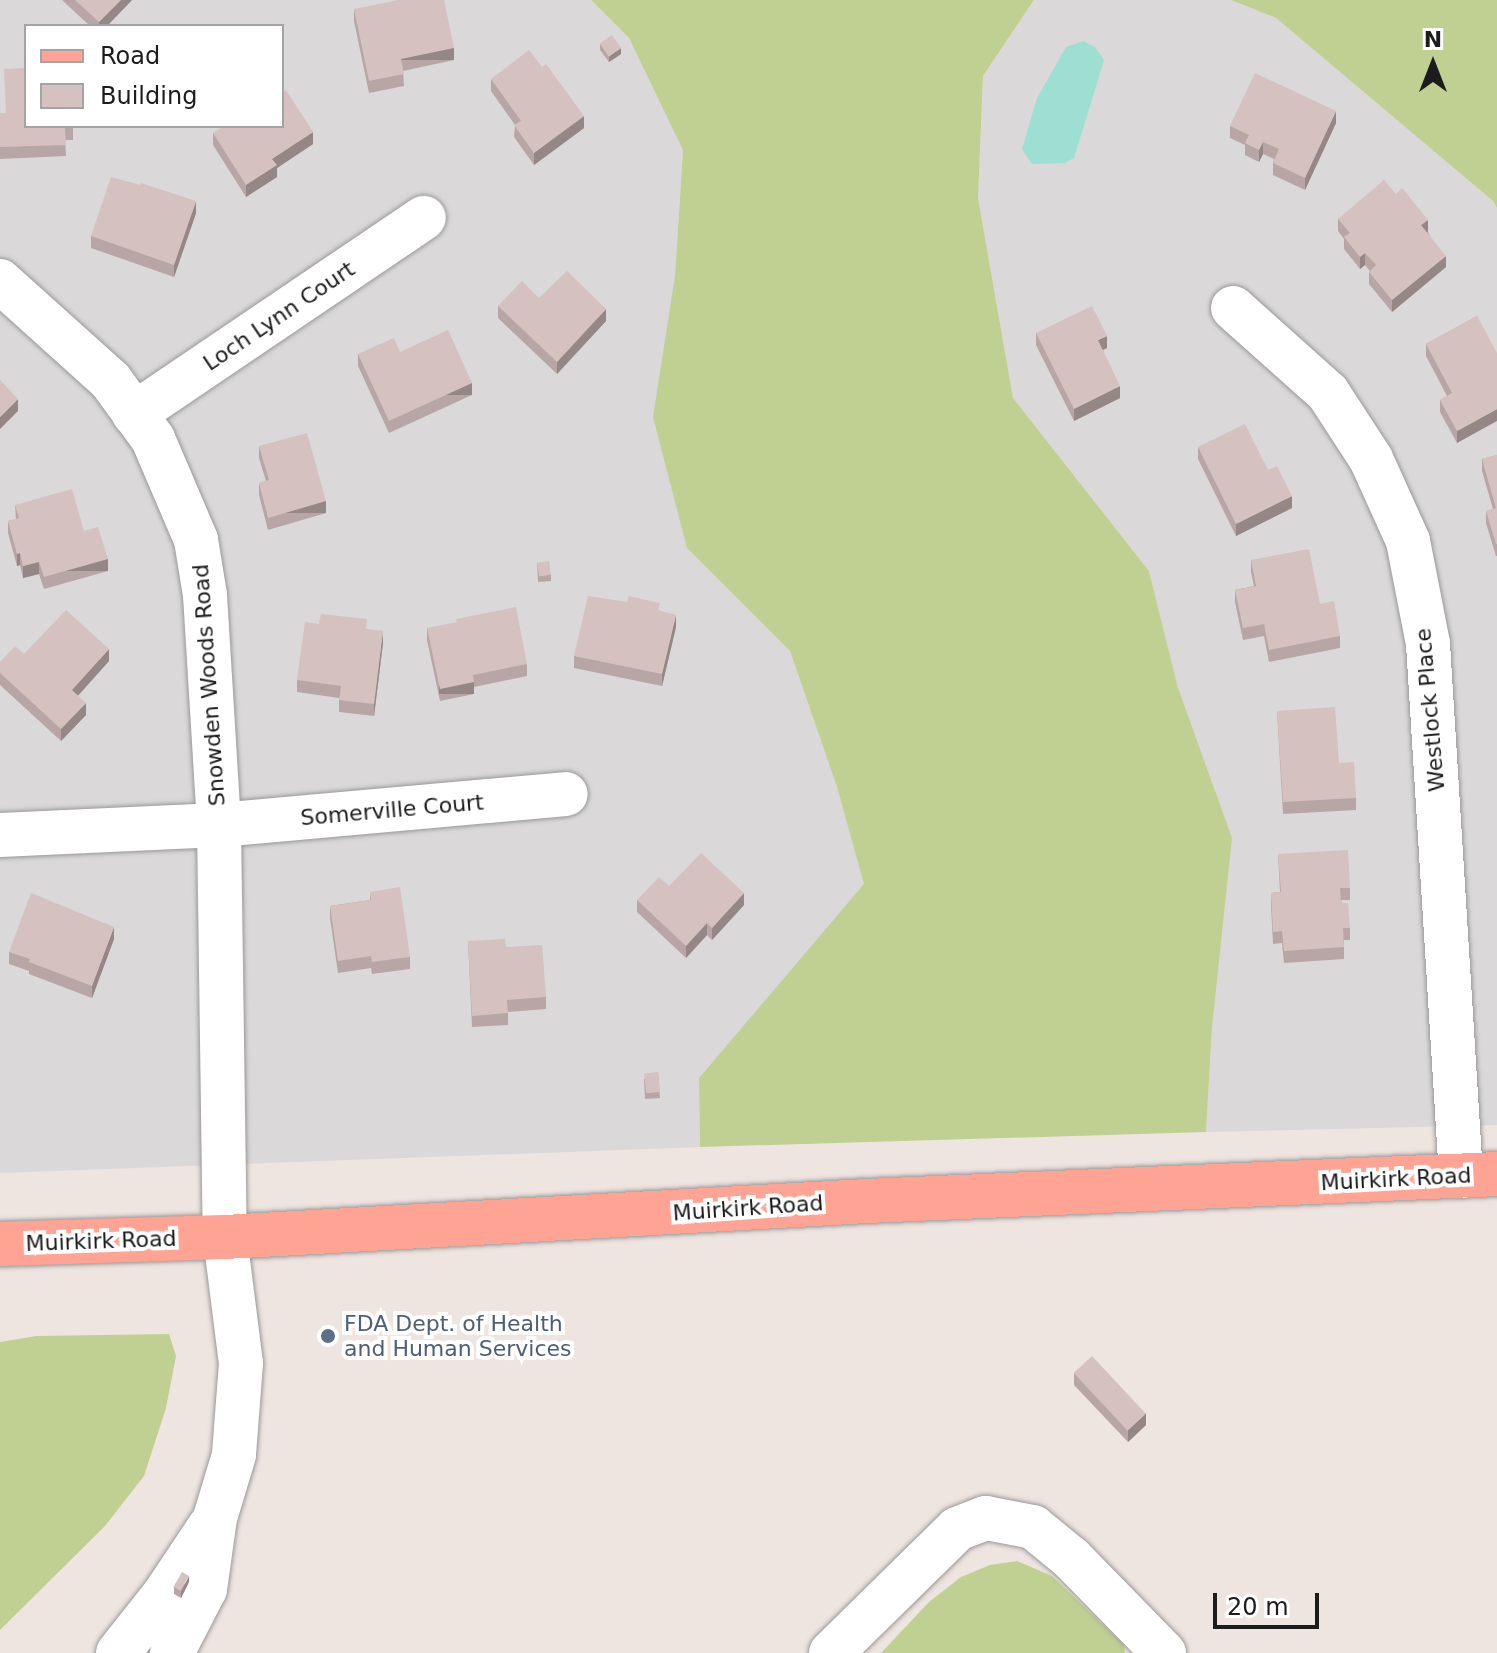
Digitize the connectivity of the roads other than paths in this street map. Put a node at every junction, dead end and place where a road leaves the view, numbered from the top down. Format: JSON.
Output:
{"nodes":[{"id":1,"x":424,"y":218,"type":"dead end"},
{"id":2,"x":0,"y":281,"type":"edge"},
{"id":3,"x":1233,"y":308,"type":"dead end"},
{"id":4,"x":134,"y":414,"type":"junction"},
{"id":5,"x":566,"y":794,"type":"dead end"},
{"id":6,"x":219,"y":825,"type":"junction"},
{"id":7,"x":0,"y":835,"type":"edge"},
{"id":8,"x":1479,"y":1175,"type":"edge"},
{"id":9,"x":225,"y":1237,"type":"junction"},
{"id":10,"x":0,"y":1244,"type":"edge"},
{"id":11,"x":215,"y":1518,"type":"junction"},
{"id":12,"x":118,"y":1653,"type":"edge"},
{"id":13,"x":172,"y":1653,"type":"edge"},
{"id":14,"x":831,"y":1653,"type":"edge"},
{"id":15,"x":1164,"y":1653,"type":"edge"}],
"edges":[{"from":1,"to":4,"type":"street","name":"Loch Lynn Court"},
{"from":2,"to":4,"type":"street","name":"Snowden Woods Road"},
{"from":3,"to":8,"type":"street","name":"Westlock Place"},
{"from":4,"to":6,"type":"street","name":"Snowden Woods Road"},
{"from":5,"to":6,"type":"street","name":"Somerville Court"},
{"from":6,"to":7,"type":"street","name":"Snowden Woods Road"},
{"from":6,"to":9,"type":"street","name":"Snowden Woods Road"},
{"from":8,"to":9,"type":"main road","name":"Muirkirk Road"},
{"from":9,"to":10,"type":"main road","name":"Muirkirk Road"},
{"from":9,"to":11,"type":"street","name":"Snowden Woods Road"},
{"from":11,"to":12,"type":"street"},
{"from":11,"to":13,"type":"street"},
{"from":14,"to":15,"type":"street"}]}
